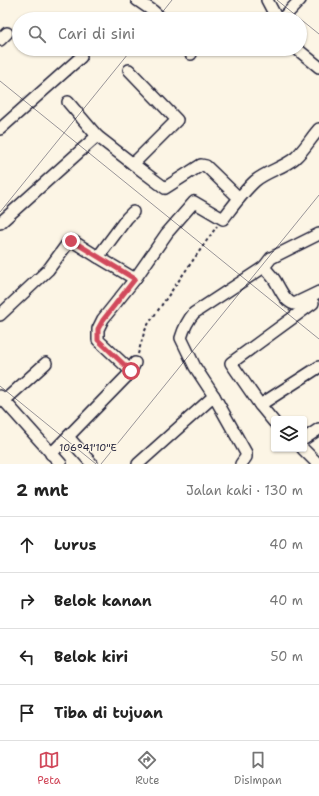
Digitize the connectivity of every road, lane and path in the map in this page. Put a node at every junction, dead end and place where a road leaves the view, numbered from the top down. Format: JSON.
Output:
{"nodes":[{"id":1,"x":137,"y":0,"type":"edge"},
{"id":2,"x":267,"y":0,"type":"edge"},
{"id":3,"x":300,"y":0,"type":"edge"},
{"id":4,"x":155,"y":12,"type":"edge"},
{"id":5,"x":273,"y":12,"type":"edge"},
{"id":6,"x":289,"y":12,"type":"edge"},
{"id":7,"x":306,"y":56,"type":"edge"},
{"id":8,"x":81,"y":57,"type":"dead end"},
{"id":9,"x":319,"y":67,"type":"edge"},
{"id":10,"x":129,"y":70,"type":"dead end"},
{"id":11,"x":68,"y":102,"type":"dead end"},
{"id":12,"x":319,"y":129,"type":"edge"},
{"id":13,"x":0,"y":130,"type":"edge"},
{"id":14,"x":97,"y":136,"type":"junction"},
{"id":15,"x":133,"y":164,"type":"junction"},
{"id":16,"x":239,"y":198,"type":"junction"},
{"id":17,"x":133,"y":212,"type":"dead end"},
{"id":18,"x":223,"y":219,"type":"junction"},
{"id":19,"x":0,"y":223,"type":"edge"},
{"id":20,"x":319,"y":234,"type":"edge"},
{"id":21,"x":98,"y":257,"type":"junction"},
{"id":22,"x":264,"y":267,"type":"junction"},
{"id":23,"x":135,"y":279,"type":"junction"},
{"id":24,"x":319,"y":292,"type":"edge"},
{"id":25,"x":313,"y":303,"type":"dead end"},
{"id":26,"x":0,"y":315,"type":"edge"},
{"id":27,"x":46,"y":363,"type":"dead end"},
{"id":28,"x":133,"y":367,"type":"junction"},
{"id":29,"x":319,"y":367,"type":"edge"},
{"id":30,"x":214,"y":396,"type":"junction"},
{"id":31,"x":2,"y":399,"type":"edge"},
{"id":32,"x":260,"y":405,"type":"junction"},
{"id":33,"x":271,"y":418,"type":"edge"},
{"id":34,"x":319,"y":428,"type":"edge"},
{"id":35,"x":307,"y":436,"type":"edge"},
{"id":36,"x":68,"y":437,"type":"junction"},
{"id":37,"x":306,"y":452,"type":"edge"},
{"id":38,"x":51,"y":454,"type":"junction"},
{"id":39,"x":61,"y":464,"type":"edge"},
{"id":40,"x":92,"y":464,"type":"edge"},
{"id":41,"x":138,"y":464,"type":"edge"},
{"id":42,"x":240,"y":464,"type":"edge"},
{"id":43,"x":318,"y":464,"type":"edge"}],
"edges":[{"from":1,"to":4,"type":"street"},
{"from":2,"to":5,"type":"street"},
{"from":3,"to":6,"type":"street"},
{"from":7,"to":9,"type":"street"},
{"from":8,"to":13,"type":"street"},
{"from":10,"to":15,"type":"street"},
{"from":11,"to":14,"type":"street"},
{"from":12,"to":16,"type":"street"},
{"from":14,"to":15,"type":"street"},
{"from":14,"to":19,"type":"street"},
{"from":15,"to":16,"type":"street"},
{"from":16,"to":18,"type":"street"},
{"from":17,"to":21,"type":"street"},
{"from":18,"to":23,"type":"street"},
{"from":18,"to":28,"type":"path"},
{"from":20,"to":22,"type":"street"},
{"from":21,"to":23,"type":"street"},
{"from":21,"to":26,"type":"street"},
{"from":22,"to":24,"type":"street"},
{"from":22,"to":30,"type":"street"},
{"from":23,"to":28,"type":"street"},
{"from":25,"to":32,"type":"street"},
{"from":27,"to":31,"type":"street"},
{"from":28,"to":36,"type":"street"},
{"from":29,"to":32,"type":"street"},
{"from":30,"to":41,"type":"street"},
{"from":30,"to":42,"type":"street"},
{"from":31,"to":38,"type":"street"},
{"from":32,"to":33,"type":"street"},
{"from":34,"to":35,"type":"street"},
{"from":36,"to":38,"type":"street"},
{"from":36,"to":40,"type":"street"},
{"from":37,"to":43,"type":"street"},
{"from":38,"to":39,"type":"street"}]}
